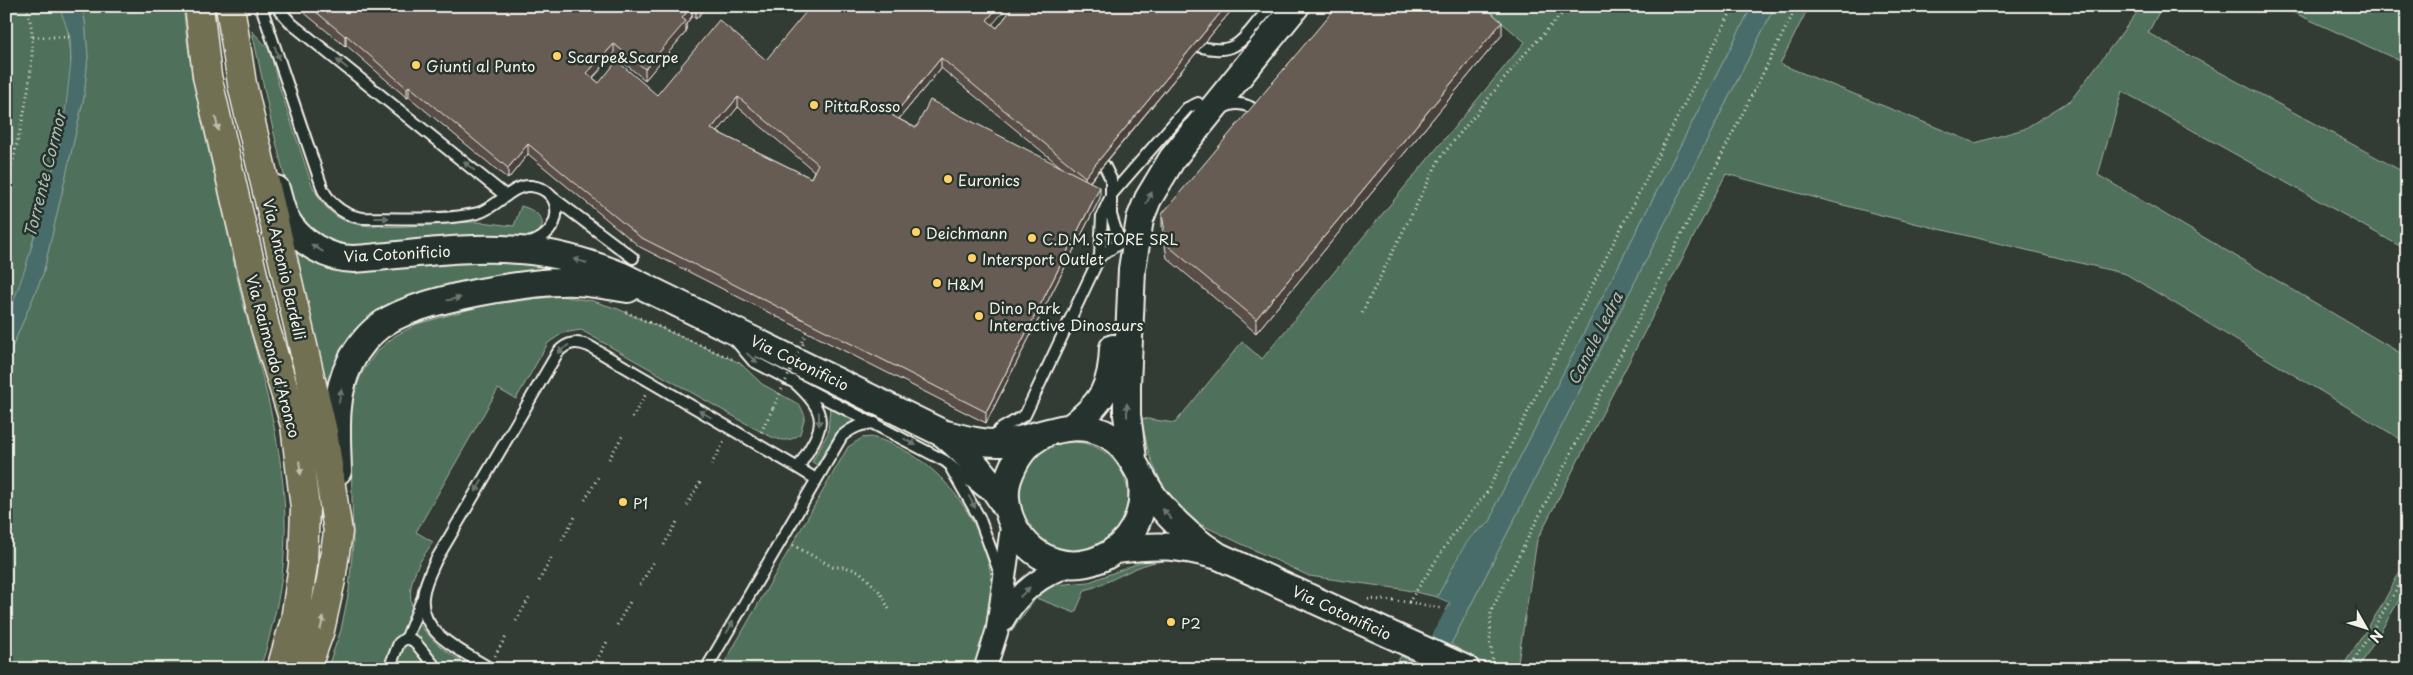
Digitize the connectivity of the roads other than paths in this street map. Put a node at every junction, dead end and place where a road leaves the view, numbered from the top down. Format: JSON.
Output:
{"nodes":[{"id":1,"x":192,"y":6,"type":"edge"},
{"id":2,"x":199,"y":6,"type":"edge"},
{"id":3,"x":230,"y":6,"type":"edge"},
{"id":4,"x":262,"y":6,"type":"edge"},
{"id":5,"x":276,"y":6,"type":"edge"},
{"id":6,"x":1274,"y":6,"type":"edge"},
{"id":7,"x":1279,"y":6,"type":"edge"},
{"id":8,"x":1296,"y":6,"type":"edge"},
{"id":9,"x":1201,"y":47,"type":"edge"},
{"id":10,"x":206,"y":76,"type":"junction"},
{"id":11,"x":242,"y":84,"type":"junction"},
{"id":12,"x":1198,"y":103,"type":"junction"},
{"id":13,"x":1259,"y":113,"type":"edge"},
{"id":14,"x":1172,"y":159,"type":"junction"},
{"id":15,"x":1104,"y":165,"type":"edge"},
{"id":16,"x":547,"y":193,"type":"junction"},
{"id":17,"x":1112,"y":194,"type":"junction"},
{"id":18,"x":506,"y":196,"type":"junction"},
{"id":19,"x":488,"y":249,"type":"junction"},
{"id":20,"x":1110,"y":249,"type":"junction"},
{"id":21,"x":633,"y":258,"type":"dead end"},
{"id":22,"x":657,"y":294,"type":"junction"},
{"id":23,"x":721,"y":324,"type":"junction"},
{"id":24,"x":793,"y":381,"type":"junction"},
{"id":25,"x":875,"y":423,"type":"junction"},
{"id":26,"x":1061,"y":429,"type":"junction"},
{"id":27,"x":999,"y":430,"type":"dead end"},
{"id":28,"x":942,"y":433,"type":"junction"},
{"id":29,"x":945,"y":461,"type":"junction"},
{"id":30,"x":1137,"y":467,"type":"junction"},
{"id":31,"x":798,"y":468,"type":"junction"},
{"id":32,"x":816,"y":479,"type":"junction"},
{"id":33,"x":1010,"y":517,"type":"junction"},
{"id":34,"x":338,"y":532,"type":"junction"},
{"id":35,"x":1116,"y":550,"type":"junction"},
{"id":36,"x":1218,"y":556,"type":"junction"},
{"id":37,"x":1076,"y":564,"type":"junction"},
{"id":38,"x":1004,"y":589,"type":"junction"},
{"id":39,"x":422,"y":598,"type":"junction"},
{"id":40,"x":997,"y":631,"type":"junction"},
{"id":41,"x":407,"y":637,"type":"junction"},
{"id":42,"x":1457,"y":664,"type":"edge"},
{"id":43,"x":492,"y":665,"type":"edge"},
{"id":44,"x":281,"y":669,"type":"edge"},
{"id":45,"x":306,"y":669,"type":"edge"},
{"id":46,"x":389,"y":669,"type":"edge"},
{"id":47,"x":437,"y":669,"type":"edge"},
{"id":48,"x":706,"y":669,"type":"edge"},
{"id":49,"x":985,"y":669,"type":"edge"}],
"edges":[{"from":1,"to":10,"type":"street"},
{"from":2,"to":10,"type":"main road"},
{"from":3,"to":11,"type":"main road","name":"Via Antonio Bardelli"},
{"from":4,"to":18,"type":"lane","one_way":true},
{"from":18,"to":5,"type":"lane","one_way":true},
{"from":6,"to":9,"type":"lane"},
{"from":7,"to":12,"type":"street"},
{"from":8,"to":14,"type":"street"},
{"from":10,"to":44,"type":"main road","name":"Via Raimondo d'Aronco","one_way":true},
{"from":19,"to":11,"type":"street","name":"Via Cotonificio","one_way":true},
{"from":11,"to":34,"type":"main road","name":"Via Antonio Bardelli"},
{"from":12,"to":17,"type":"lane"},
{"from":12,"to":20,"type":"street"},
{"from":13,"to":14,"type":"lane"},
{"from":30,"to":14,"type":"street","one_way":true},
{"from":15,"to":17,"type":"lane"},
{"from":16,"to":18,"type":"lane"},
{"from":16,"to":19,"type":"lane"},
{"from":16,"to":21,"type":"lane"},
{"from":17,"to":20,"type":"lane"},
{"from":17,"to":20,"type":"lane"},
{"from":22,"to":19,"type":"street","name":"Via Cotonificio","one_way":true},
{"from":20,"to":26,"type":"street"},
{"from":20,"to":27,"type":"lane"},
{"from":22,"to":23,"type":"street","name":"Via Cotonificio"},
{"from":34,"to":22,"type":"street","name":"Via Cotonificio","one_way":true},
{"from":23,"to":24,"type":"lane","one_way":true},
{"from":23,"to":28,"type":"street","name":"Via Cotonificio"},
{"from":24,"to":25,"type":"lane"},
{"from":24,"to":31,"type":"lane","one_way":true},
{"from":25,"to":29,"type":"lane","one_way":true},
{"from":25,"to":32,"type":"lane"},
{"from":26,"to":28,"type":"street","name":"Via Cotonificio"},
{"from":26,"to":30,"type":"street","name":"Via Cotonificio"},
{"from":26,"to":33,"type":"street"},
{"from":28,"to":33,"type":"street","name":"Via Cotonificio"},
{"from":29,"to":33,"type":"lane"},
{"from":29,"to":38,"type":"lane","one_way":true},
{"from":30,"to":35,"type":"street","name":"Via Cotonificio"},
{"from":36,"to":30,"type":"street","name":"Via Cotonificio","one_way":true},
{"from":31,"to":32,"type":"lane"},
{"from":31,"to":39,"type":"lane","one_way":true},
{"from":48,"to":32,"type":"lane","one_way":true},
{"from":33,"to":37,"type":"street","name":"Via Cotonificio"},
{"from":33,"to":38,"type":"street"},
{"from":45,"to":34,"type":"main road","one_way":true},
{"from":35,"to":36,"type":"street","name":"Via Cotonificio"},
{"from":35,"to":37,"type":"street","name":"Via Cotonificio"},
{"from":36,"to":42,"type":"street","name":"Via Cotonificio"},
{"from":40,"to":37,"type":"street","one_way":true},
{"from":38,"to":40,"type":"street"},
{"from":39,"to":41,"type":"lane"},
{"from":39,"to":43,"type":"lane"},
{"from":40,"to":49,"type":"street"},
{"from":41,"to":46,"type":"lane"},
{"from":41,"to":47,"type":"lane"}]}
